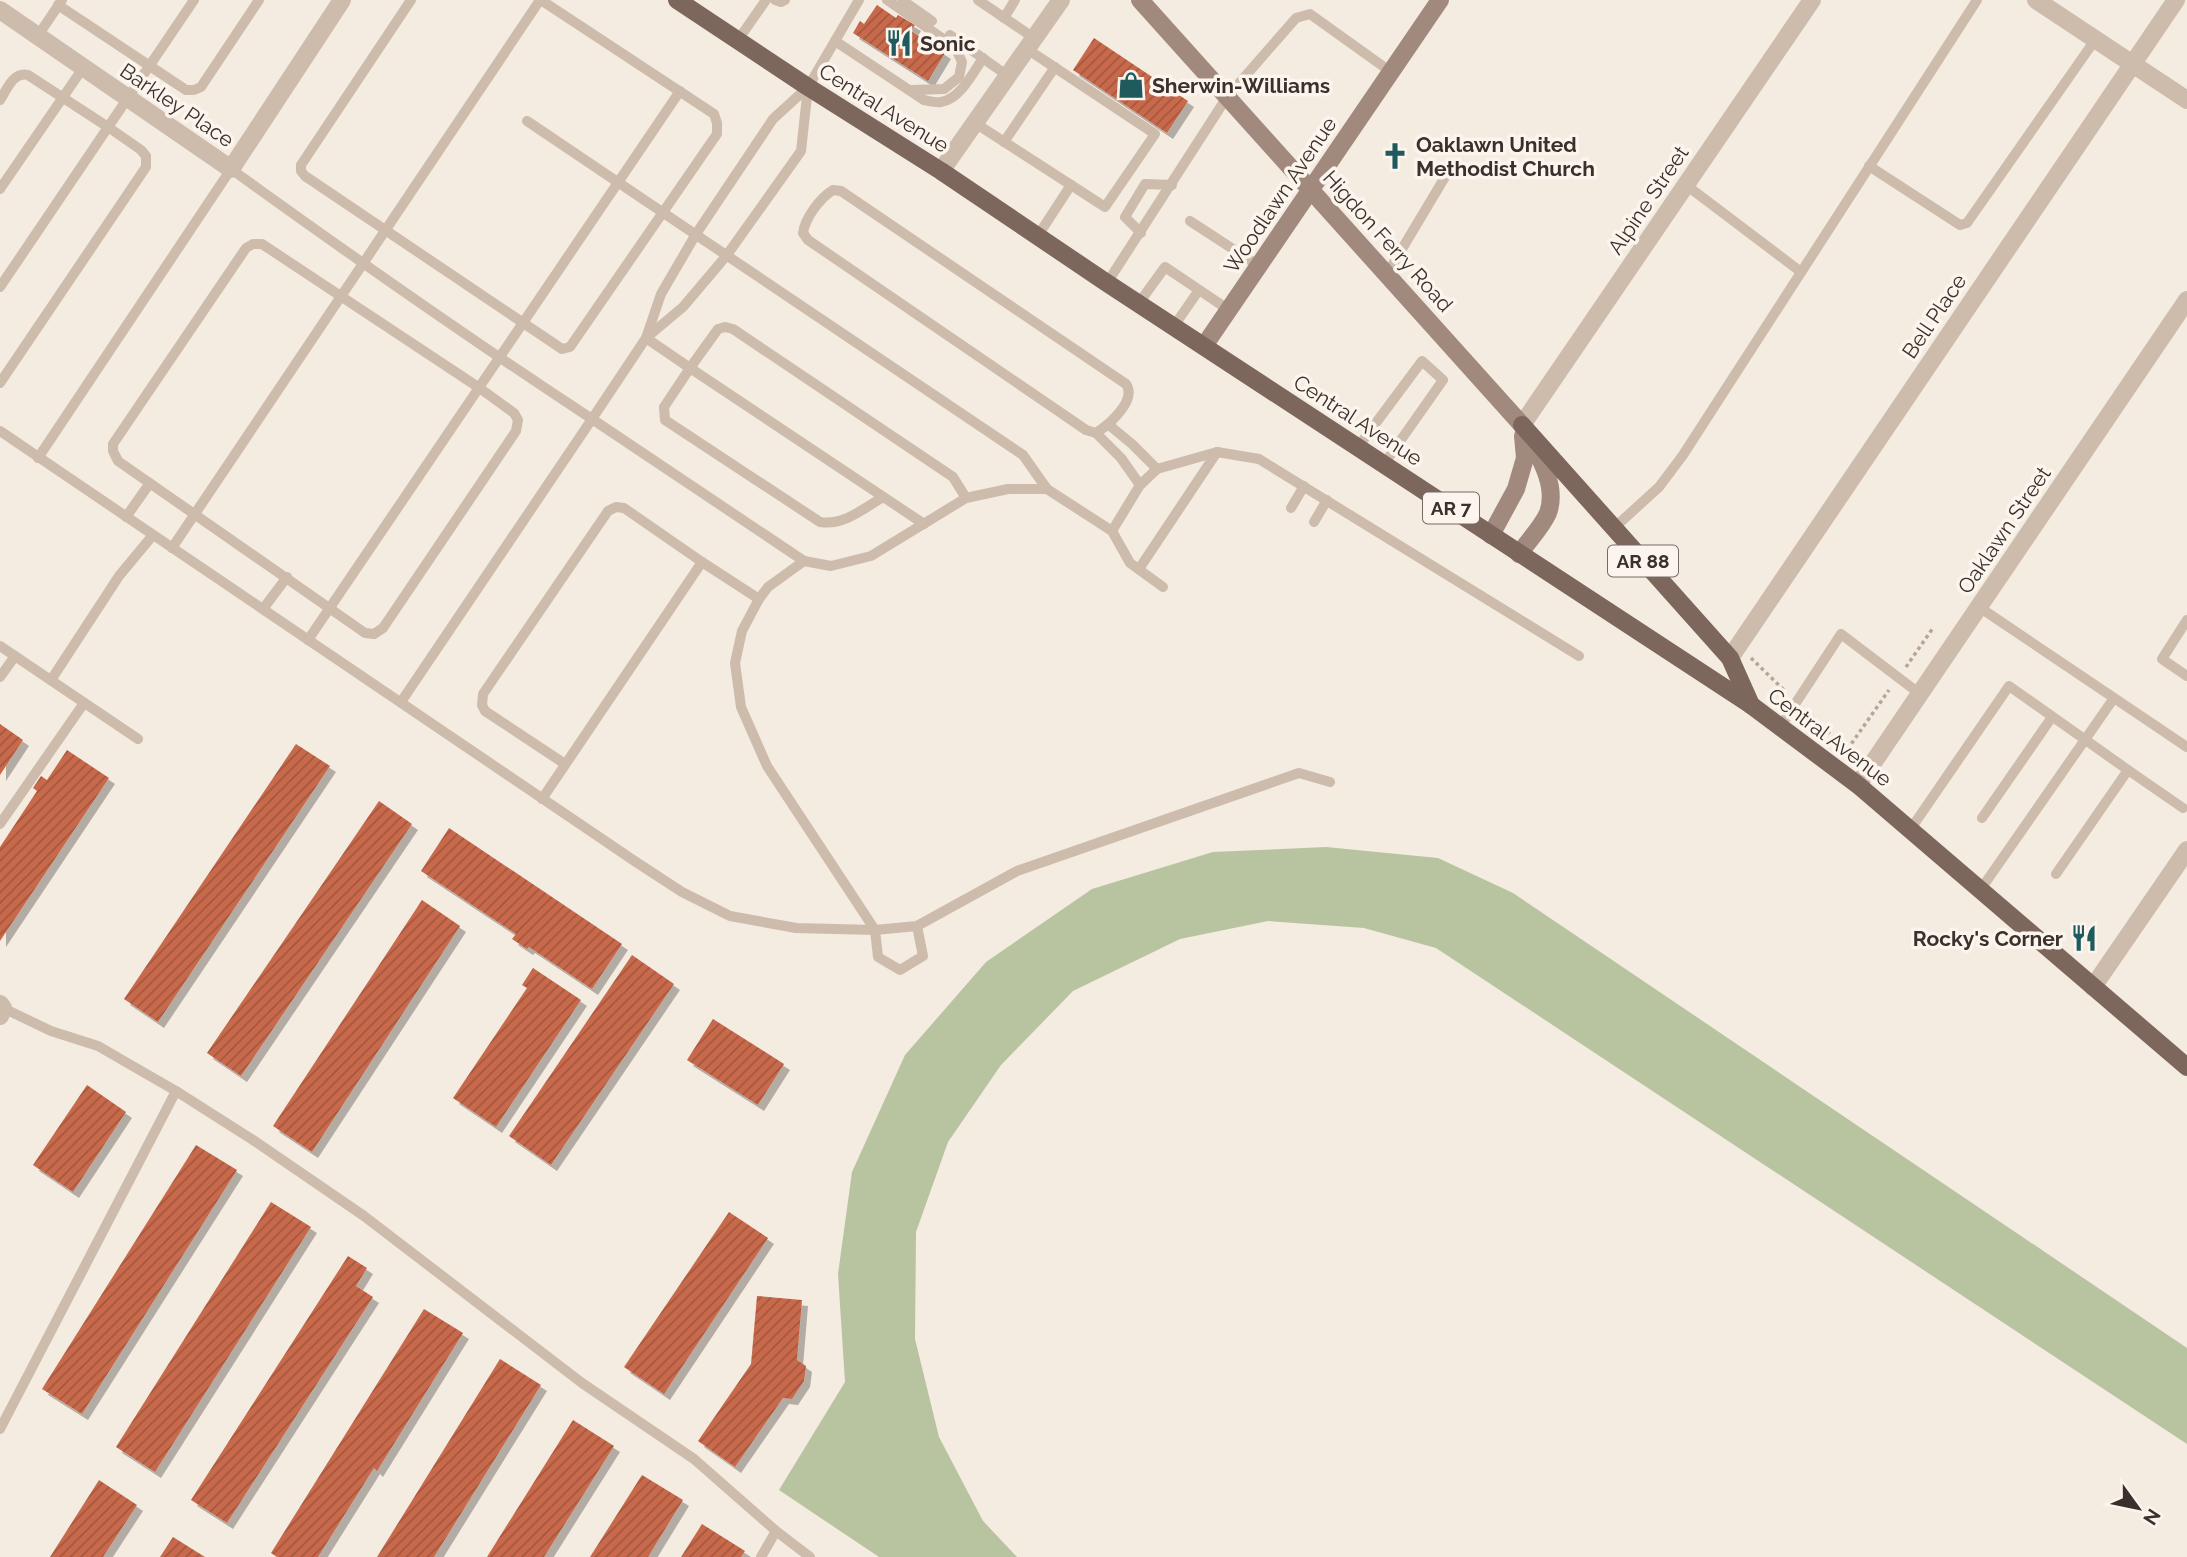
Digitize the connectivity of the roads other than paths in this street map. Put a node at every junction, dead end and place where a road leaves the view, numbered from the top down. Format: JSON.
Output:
{"nodes":[{"id":1,"x":194,"y":0,"type":"edge"},
{"id":2,"x":259,"y":0,"type":"edge"},
{"id":3,"x":342,"y":0,"type":"edge"},
{"id":4,"x":411,"y":0,"type":"edge"},
{"id":5,"x":540,"y":0,"type":"edge"},
{"id":6,"x":766,"y":0,"type":"edge"},
{"id":7,"x":775,"y":0,"type":"edge"},
{"id":8,"x":785,"y":0,"type":"edge"},
{"id":9,"x":859,"y":0,"type":"edge"},
{"id":10,"x":887,"y":0,"type":"edge"},
{"id":11,"x":902,"y":0,"type":"edge"},
{"id":12,"x":978,"y":0,"type":"edge"},
{"id":13,"x":1015,"y":0,"type":"edge"},
{"id":14,"x":1061,"y":0,"type":"edge"},
{"id":15,"x":1139,"y":0,"type":"edge"},
{"id":16,"x":1440,"y":0,"type":"edge"},
{"id":17,"x":1812,"y":0,"type":"edge"},
{"id":18,"x":1977,"y":0,"type":"edge"},
{"id":19,"x":2036,"y":0,"type":"edge"},
{"id":20,"x":2176,"y":0,"type":"edge"},
{"id":21,"x":60,"y":3,"type":"edge"},
{"id":22,"x":689,"y":3,"type":"edge"},
{"id":23,"x":0,"y":10,"type":"edge"},
{"id":24,"x":1004,"y":18,"type":"junction"},
{"id":25,"x":37,"y":37,"type":"junction"},
{"id":26,"x":738,"y":40,"type":"junction"},
{"id":27,"x":2095,"y":40,"type":"junction"},
{"id":28,"x":835,"y":41,"type":"junction"},
{"id":29,"x":1030,"y":44,"type":"junction"},
{"id":30,"x":983,"y":58,"type":"junction"},
{"id":31,"x":2133,"y":65,"type":"junction"},
{"id":32,"x":150,"y":66,"type":"junction"},
{"id":33,"x":82,"y":68,"type":"junction"},
{"id":34,"x":1055,"y":68,"type":"junction"},
{"id":35,"x":1391,"y":72,"type":"junction"},
{"id":36,"x":1008,"y":76,"type":"junction"},
{"id":37,"x":808,"y":87,"type":"junction"},
{"id":38,"x":909,"y":90,"type":"junction"},
{"id":39,"x":680,"y":91,"type":"junction"},
{"id":40,"x":63,"y":97,"type":"junction"},
{"id":41,"x":1227,"y":97,"type":"junction"},
{"id":42,"x":128,"y":99,"type":"junction"},
{"id":43,"x":0,"y":100,"type":"edge"},
{"id":44,"x":2187,"y":100,"type":"edge"},
{"id":45,"x":527,"y":121,"type":"dead end"},
{"id":46,"x":975,"y":123,"type":"junction"},
{"id":47,"x":108,"y":127,"type":"junction"},
{"id":48,"x":1004,"y":142,"type":"junction"},
{"id":49,"x":1869,"y":166,"type":"junction"},
{"id":50,"x":231,"y":169,"type":"junction"},
{"id":51,"x":941,"y":171,"type":"junction"},
{"id":52,"x":1445,"y":177,"type":"dead end"},
{"id":53,"x":618,"y":182,"type":"junction"},
{"id":54,"x":1071,"y":185,"type":"junction"},
{"id":55,"x":1172,"y":185,"type":"junction"},
{"id":56,"x":1686,"y":185,"type":"junction"},
{"id":57,"x":0,"y":189,"type":"edge"},
{"id":58,"x":1311,"y":189,"type":"junction"},
{"id":59,"x":663,"y":212,"type":"junction"},
{"id":60,"x":1191,"y":221,"type":"dead end"},
{"id":61,"x":386,"y":230,"type":"junction"},
{"id":62,"x":1140,"y":233,"type":"junction"},
{"id":63,"x":696,"y":234,"type":"junction"},
{"id":64,"x":1037,"y":237,"type":"junction"},
{"id":65,"x":727,"y":255,"type":"junction"},
{"id":66,"x":363,"y":264,"type":"junction"},
{"id":67,"x":1259,"y":266,"type":"junction"},
{"id":68,"x":1801,"y":272,"type":"junction"},
{"id":69,"x":1387,"y":274,"type":"junction"},
{"id":70,"x":1107,"y":283,"type":"junction"},
{"id":71,"x":0,"y":288,"type":"edge"},
{"id":72,"x":1199,"y":290,"type":"junction"},
{"id":73,"x":341,"y":297,"type":"junction"},
{"id":74,"x":2187,"y":300,"type":"edge"},
{"id":75,"x":1139,"y":303,"type":"junction"},
{"id":76,"x":1229,"y":310,"type":"junction"},
{"id":77,"x":522,"y":323,"type":"junction"},
{"id":78,"x":1174,"y":326,"type":"junction"},
{"id":79,"x":646,"y":338,"type":"junction"},
{"id":80,"x":1204,"y":346,"type":"junction"},
{"id":81,"x":499,"y":358,"type":"junction"},
{"id":82,"x":690,"y":368,"type":"junction"},
{"id":83,"x":0,"y":383,"type":"edge"},
{"id":84,"x":478,"y":387,"type":"junction"},
{"id":85,"x":592,"y":419,"type":"junction"},
{"id":86,"x":1109,"y":425,"type":"junction"},
{"id":87,"x":1522,"y":425,"type":"junction"},
{"id":88,"x":0,"y":431,"type":"edge"},
{"id":89,"x":1096,"y":433,"type":"junction"},
{"id":90,"x":1357,"y":447,"type":"junction"},
{"id":91,"x":1217,"y":452,"type":"junction"},
{"id":92,"x":38,"y":458,"type":"junction"},
{"id":93,"x":1384,"y":464,"type":"junction"},
{"id":94,"x":1157,"y":469,"type":"junction"},
{"id":95,"x":150,"y":483,"type":"junction"},
{"id":96,"x":1140,"y":485,"type":"junction"},
{"id":97,"x":1304,"y":486,"type":"junction"},
{"id":98,"x":1047,"y":489,"type":"junction"},
{"id":99,"x":883,"y":497,"type":"junction"},
{"id":100,"x":965,"y":498,"type":"junction"},
{"id":101,"x":1327,"y":500,"type":"junction"},
{"id":102,"x":1291,"y":508,"type":"dead end"},
{"id":103,"x":195,"y":515,"type":"junction"},
{"id":104,"x":126,"y":517,"type":"junction"},
{"id":105,"x":1314,"y":522,"type":"dead end"},
{"id":106,"x":923,"y":524,"type":"junction"},
{"id":107,"x":1614,"y":528,"type":"junction"},
{"id":108,"x":1112,"y":531,"type":"junction"},
{"id":109,"x":153,"y":535,"type":"junction"},
{"id":110,"x":1491,"y":535,"type":"junction"},
{"id":111,"x":172,"y":548,"type":"junction"},
{"id":112,"x":1519,"y":554,"type":"junction"},
{"id":113,"x":804,"y":561,"type":"junction"},
{"id":114,"x":702,"y":562,"type":"junction"},
{"id":115,"x":1139,"y":569,"type":"junction"},
{"id":116,"x":287,"y":577,"type":"junction"},
{"id":117,"x":1163,"y":587,"type":"dead end"},
{"id":118,"x":759,"y":599,"type":"junction"},
{"id":119,"x":1979,"y":607,"type":"junction"},
{"id":120,"x":330,"y":608,"type":"junction"},
{"id":121,"x":263,"y":609,"type":"junction"},
{"id":122,"x":2187,"y":620,"type":"edge"},
{"id":123,"x":308,"y":640,"type":"junction"},
{"id":124,"x":0,"y":646,"type":"edge"},
{"id":125,"x":1734,"y":652,"type":"junction"},
{"id":126,"x":15,"y":656,"type":"junction"},
{"id":127,"x":1579,"y":656,"type":"dead end"},
{"id":128,"x":2187,"y":676,"type":"edge"},
{"id":129,"x":0,"y":677,"type":"edge"},
{"id":130,"x":51,"y":680,"type":"junction"},
{"id":131,"x":1920,"y":694,"type":"junction"},
{"id":132,"x":2114,"y":698,"type":"junction"},
{"id":133,"x":84,"y":702,"type":"junction"},
{"id":134,"x":401,"y":702,"type":"junction"},
{"id":135,"x":1751,"y":705,"type":"junction"},
{"id":136,"x":2052,"y":718,"type":"junction"},
{"id":137,"x":1780,"y":727,"type":"junction"},
{"id":138,"x":138,"y":739,"type":"dead end"},
{"id":139,"x":2084,"y":740,"type":"junction"},
{"id":140,"x":2187,"y":747,"type":"edge"},
{"id":141,"x":565,"y":764,"type":"junction"},
{"id":142,"x":2128,"y":770,"type":"junction"},
{"id":143,"x":1330,"y":782,"type":"dead end"},
{"id":144,"x":1858,"y":785,"type":"junction"},
{"id":145,"x":542,"y":799,"type":"junction"},
{"id":146,"x":2183,"y":808,"type":"dead end"},
{"id":147,"x":1982,"y":818,"type":"dead end"},
{"id":148,"x":0,"y":824,"type":"edge"},
{"id":149,"x":1910,"y":830,"type":"junction"},
{"id":150,"x":2187,"y":850,"type":"edge"},
{"id":151,"x":2056,"y":874,"type":"dead end"},
{"id":152,"x":1981,"y":889,"type":"junction"},
{"id":153,"x":917,"y":926,"type":"junction"},
{"id":154,"x":875,"y":930,"type":"junction"},
{"id":155,"x":2093,"y":987,"type":"junction"},
{"id":156,"x":1,"y":1009,"type":"edge"},
{"id":157,"x":2187,"y":1067,"type":"edge"},
{"id":158,"x":176,"y":1091,"type":"junction"},
{"id":159,"x":0,"y":1429,"type":"edge"},
{"id":160,"x":776,"y":1531,"type":"junction"},
{"id":161,"x":761,"y":1557,"type":"edge"},
{"id":162,"x":810,"y":1557,"type":"edge"}],
"edges":[{"from":1,"to":32,"type":"lane"},
{"from":2,"to":32,"type":"lane"},
{"from":3,"to":50,"type":"street","name":"Barkley Place"},
{"from":4,"to":61,"type":"lane"},
{"from":5,"to":39,"type":"lane"},
{"from":5,"to":61,"type":"lane"},
{"from":6,"to":26,"type":"lane"},
{"from":7,"to":8,"type":"lane"},
{"from":9,"to":28,"type":"lane"},
{"from":10,"to":38,"type":"lane"},
{"from":11,"to":30,"type":"lane"},
{"from":12,"to":24,"type":"lane"},
{"from":13,"to":24,"type":"lane"},
{"from":14,"to":29,"type":"street"},
{"from":15,"to":41,"type":"main road","name":"Higdon Ferry Road","number":"AR 88"},
{"from":16,"to":35,"type":"main road","name":"Woodlawn Avenue"},
{"from":17,"to":56,"type":"street","name":"Alpine Street"},
{"from":18,"to":49,"type":"lane"},
{"from":19,"to":27,"type":"street"},
{"from":20,"to":31,"type":"street","name":"Bell Place"},
{"from":21,"to":25,"type":"lane"},
{"from":21,"to":32,"type":"lane"},
{"from":22,"to":26,"type":"main road","name":"Central Avenue","number":"AR 7"},
{"from":23,"to":25,"type":"street","name":"Barkley Place"},
{"from":24,"to":29,"type":"lane"},
{"from":25,"to":33,"type":"street","name":"Barkley Place"},
{"from":26,"to":37,"type":"main road","name":"Central Avenue","number":"AR 7"},
{"from":27,"to":31,"type":"street"},
{"from":27,"to":49,"type":"lane"},
{"from":28,"to":37,"type":"lane"},
{"from":28,"to":38,"type":"lane"},
{"from":29,"to":34,"type":"lane"},
{"from":29,"to":36,"type":"street"},
{"from":30,"to":36,"type":"lane"},
{"from":30,"to":38,"type":"lane"},
{"from":31,"to":44,"type":"street"},
{"from":31,"to":125,"type":"street","name":"Bell Place"},
{"from":32,"to":42,"type":"lane"},
{"from":33,"to":40,"type":"lane"},
{"from":33,"to":42,"type":"street","name":"Barkley Place"},
{"from":34,"to":48,"type":"lane"},
{"from":34,"to":54,"type":"lane"},
{"from":35,"to":41,"type":"lane"},
{"from":35,"to":58,"type":"main road","name":"Woodlawn Avenue"},
{"from":36,"to":46,"type":"street"},
{"from":37,"to":51,"type":"main road","name":"Central Avenue","number":"AR 7"},
{"from":37,"to":63,"type":"lane"},
{"from":37,"to":65,"type":"lane"},
{"from":39,"to":53,"type":"lane"},
{"from":39,"to":59,"type":"lane"},
{"from":40,"to":43,"type":"lane"},
{"from":40,"to":47,"type":"lane"},
{"from":40,"to":57,"type":"lane"},
{"from":41,"to":55,"type":"lane"},
{"from":41,"to":58,"type":"main road","name":"Higdon Ferry Road","number":"AR 88"},
{"from":42,"to":47,"type":"lane"},
{"from":42,"to":50,"type":"street","name":"Barkley Place"},
{"from":45,"to":53,"type":"lane"},
{"from":46,"to":48,"type":"lane"},
{"from":46,"to":51,"type":"street"},
{"from":47,"to":71,"type":"lane"},
{"from":47,"to":83,"type":"lane"},
{"from":48,"to":54,"type":"lane"},
{"from":49,"to":68,"type":"lane"},
{"from":50,"to":66,"type":"lane"},
{"from":50,"to":92,"type":"lane"},
{"from":51,"to":64,"type":"main road","name":"Central Avenue","number":"AR 7"},
{"from":52,"to":69,"type":"lane"},
{"from":53,"to":59,"type":"lane"},
{"from":53,"to":77,"type":"lane"},
{"from":54,"to":64,"type":"lane"},
{"from":55,"to":62,"type":"lane"},
{"from":55,"to":62,"type":"lane"},
{"from":56,"to":68,"type":"lane"},
{"from":56,"to":87,"type":"street","name":"Alpine Street"},
{"from":58,"to":67,"type":"main road","name":"Woodlawn Avenue"},
{"from":58,"to":69,"type":"main road","name":"Higdon Ferry Road","number":"AR 88"},
{"from":59,"to":63,"type":"lane"},
{"from":59,"to":77,"type":"lane"},
{"from":60,"to":67,"type":"lane"},
{"from":61,"to":66,"type":"lane"},
{"from":61,"to":77,"type":"lane"},
{"from":62,"to":70,"type":"lane"},
{"from":63,"to":65,"type":"lane"},
{"from":63,"to":79,"type":"lane"},
{"from":64,"to":70,"type":"main road","name":"Central Avenue","number":"AR 7"},
{"from":65,"to":79,"type":"lane"},
{"from":65,"to":98,"type":"lane"},
{"from":66,"to":73,"type":"lane"},
{"from":66,"to":81,"type":"lane"},
{"from":67,"to":76,"type":"main road","name":"Woodlawn Avenue"},
{"from":68,"to":107,"type":"lane"},
{"from":69,"to":87,"type":"main road","name":"Higdon Ferry Road","number":"AR 88"},
{"from":70,"to":75,"type":"main road","name":"Central Avenue","number":"AR 7"},
{"from":72,"to":75,"type":"lane"},
{"from":72,"to":76,"type":"lane"},
{"from":72,"to":78,"type":"lane"},
{"from":73,"to":84,"type":"lane"},
{"from":73,"to":95,"type":"lane"},
{"from":73,"to":103,"type":"lane"},
{"from":74,"to":119,"type":"street","name":"Oaklawn Street"},
{"from":75,"to":78,"type":"main road","name":"Central Avenue","number":"AR 7"},
{"from":76,"to":80,"type":"main road","name":"Woodlawn Avenue"},
{"from":77,"to":81,"type":"lane"},
{"from":78,"to":80,"type":"main road","name":"Central Avenue","number":"AR 7"},
{"from":79,"to":82,"type":"lane"},
{"from":79,"to":85,"type":"lane"},
{"from":80,"to":90,"type":"main road","name":"Central Avenue","number":"AR 7"},
{"from":81,"to":84,"type":"lane"},
{"from":81,"to":85,"type":"lane"},
{"from":82,"to":99,"type":"lane"},
{"from":82,"to":99,"type":"lane"},
{"from":82,"to":100,"type":"lane"},
{"from":84,"to":120,"type":"lane"},
{"from":84,"to":120,"type":"lane"},
{"from":85,"to":113,"type":"lane"},
{"from":85,"to":134,"type":"lane"},
{"from":86,"to":89,"type":"lane"},
{"from":86,"to":89,"type":"lane"},
{"from":86,"to":94,"type":"lane"},
{"from":87,"to":107,"type":"main road","number":"AR 88"},
{"from":87,"to":110,"type":"main road"},
{"from":87,"to":112,"type":"main road","name":"Higdon Ferry Road"},
{"from":88,"to":92,"type":"lane"},
{"from":89,"to":96,"type":"lane"},
{"from":90,"to":93,"type":"main road","name":"Central Avenue","number":"AR 7"},
{"from":90,"to":93,"type":"lane"},
{"from":91,"to":94,"type":"lane"},
{"from":91,"to":97,"type":"lane"},
{"from":91,"to":115,"type":"lane"},
{"from":92,"to":104,"type":"lane"},
{"from":93,"to":110,"type":"main road","name":"Central Avenue","number":"AR 7"},
{"from":94,"to":96,"type":"lane"},
{"from":95,"to":103,"type":"lane"},
{"from":95,"to":104,"type":"lane"},
{"from":96,"to":108,"type":"lane"},
{"from":97,"to":101,"type":"lane"},
{"from":97,"to":102,"type":"lane"},
{"from":98,"to":100,"type":"lane"},
{"from":98,"to":108,"type":"lane"},
{"from":99,"to":106,"type":"lane"},
{"from":100,"to":106,"type":"lane"},
{"from":101,"to":105,"type":"lane"},
{"from":101,"to":127,"type":"lane"},
{"from":103,"to":111,"type":"lane"},
{"from":103,"to":116,"type":"lane"},
{"from":104,"to":109,"type":"lane"},
{"from":106,"to":113,"type":"lane"},
{"from":107,"to":125,"type":"main road","number":"AR 88"},
{"from":108,"to":115,"type":"lane"},
{"from":109,"to":111,"type":"lane"},
{"from":109,"to":130,"type":"lane"},
{"from":110,"to":112,"type":"main road","name":"Central Avenue","number":"AR 7"},
{"from":111,"to":121,"type":"lane"},
{"from":112,"to":135,"type":"main road","name":"Central Avenue","number":"AR 7"},
{"from":113,"to":118,"type":"lane"},
{"from":114,"to":118,"type":"lane"},
{"from":114,"to":141,"type":"lane"},
{"from":114,"to":141,"type":"lane"},
{"from":115,"to":117,"type":"lane"},
{"from":116,"to":120,"type":"lane"},
{"from":116,"to":121,"type":"lane"},
{"from":118,"to":154,"type":"lane"},
{"from":119,"to":131,"type":"street","name":"Oaklawn Street"},
{"from":119,"to":132,"type":"lane"},
{"from":120,"to":123,"type":"lane"},
{"from":121,"to":123,"type":"lane"},
{"from":122,"to":128,"type":"lane"},
{"from":123,"to":134,"type":"lane"},
{"from":124,"to":126,"type":"lane"},
{"from":125,"to":135,"type":"main road","number":"AR 88"},
{"from":126,"to":129,"type":"lane"},
{"from":126,"to":130,"type":"lane"},
{"from":130,"to":133,"type":"lane"},
{"from":131,"to":137,"type":"lane"},
{"from":131,"to":144,"type":"street","name":"Oaklawn Street"},
{"from":132,"to":139,"type":"lane"},
{"from":132,"to":140,"type":"lane"},
{"from":133,"to":138,"type":"lane"},
{"from":133,"to":148,"type":"lane"},
{"from":134,"to":145,"type":"lane"},
{"from":135,"to":137,"type":"main road","name":"Central Avenue","number":"AR 7"},
{"from":136,"to":139,"type":"lane"},
{"from":136,"to":147,"type":"lane"},
{"from":136,"to":149,"type":"lane"},
{"from":137,"to":144,"type":"main road","name":"Central Avenue","number":"AR 7"},
{"from":139,"to":142,"type":"lane"},
{"from":139,"to":152,"type":"lane"},
{"from":141,"to":145,"type":"lane"},
{"from":142,"to":146,"type":"lane"},
{"from":142,"to":151,"type":"lane"},
{"from":143,"to":153,"type":"lane"},
{"from":144,"to":149,"type":"main road","name":"Central Avenue","number":"AR 7"},
{"from":145,"to":154,"type":"lane"},
{"from":149,"to":152,"type":"main road","name":"Central Avenue","number":"AR 7"},
{"from":150,"to":155,"type":"street"},
{"from":152,"to":155,"type":"main road","name":"Central Avenue","number":"AR 7"},
{"from":153,"to":154,"type":"lane"},
{"from":153,"to":154,"type":"lane"},
{"from":155,"to":157,"type":"main road","name":"Central Avenue","number":"AR 7"},
{"from":156,"to":158,"type":"lane"},
{"from":158,"to":159,"type":"lane"},
{"from":158,"to":160,"type":"lane"},
{"from":160,"to":161,"type":"lane"},
{"from":160,"to":162,"type":"lane"}]}
